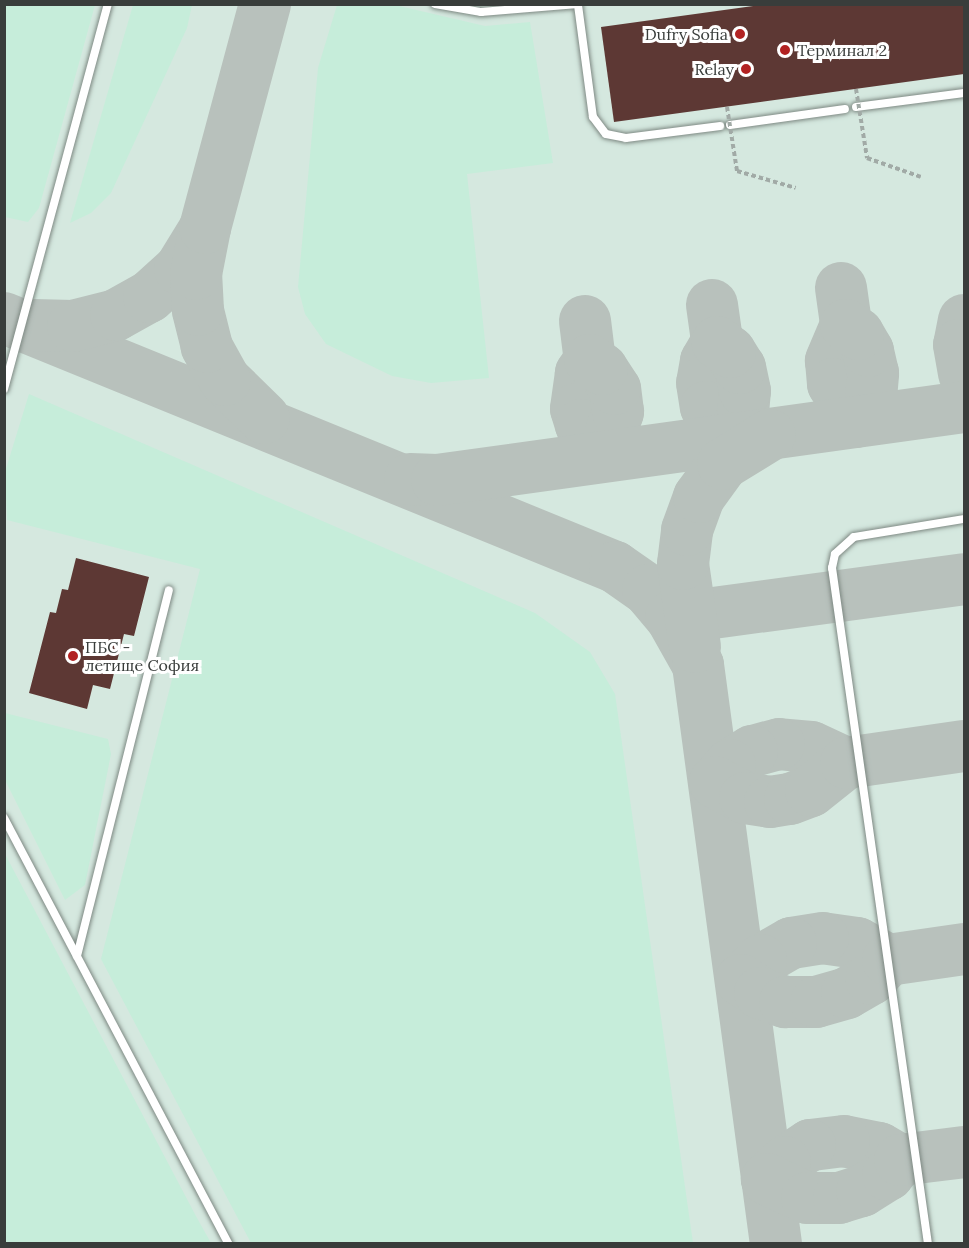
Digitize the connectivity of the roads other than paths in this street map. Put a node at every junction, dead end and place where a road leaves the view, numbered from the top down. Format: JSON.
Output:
{"nodes":[{"id":1,"x":108,"y":4,"type":"edge"},
{"id":2,"x":435,"y":4,"type":"edge"},
{"id":3,"x":578,"y":5,"type":"edge"},
{"id":4,"x":964,"y":93,"type":"edge"},
{"id":5,"x":856,"y":108,"type":"dead end"},
{"id":6,"x":845,"y":109,"type":"dead end"},
{"id":7,"x":730,"y":125,"type":"dead end"},
{"id":8,"x":720,"y":126,"type":"dead end"},
{"id":9,"x":4,"y":389,"type":"edge"},
{"id":10,"x":964,"y":519,"type":"edge"},
{"id":11,"x":169,"y":590,"type":"dead end"},
{"id":12,"x":4,"y":818,"type":"edge"},
{"id":13,"x":77,"y":956,"type":"junction"},
{"id":14,"x":229,"y":1244,"type":"edge"},
{"id":15,"x":928,"y":1244,"type":"edge"}],
"edges":[{"from":1,"to":9,"type":"lane"},
{"from":2,"to":3,"type":"lane"},
{"from":3,"to":8,"type":"lane"},
{"from":4,"to":5,"type":"lane"},
{"from":6,"to":7,"type":"lane"},
{"from":10,"to":15,"type":"lane"},
{"from":11,"to":13,"type":"lane"},
{"from":12,"to":13,"type":"lane"},
{"from":13,"to":14,"type":"lane"}]}
